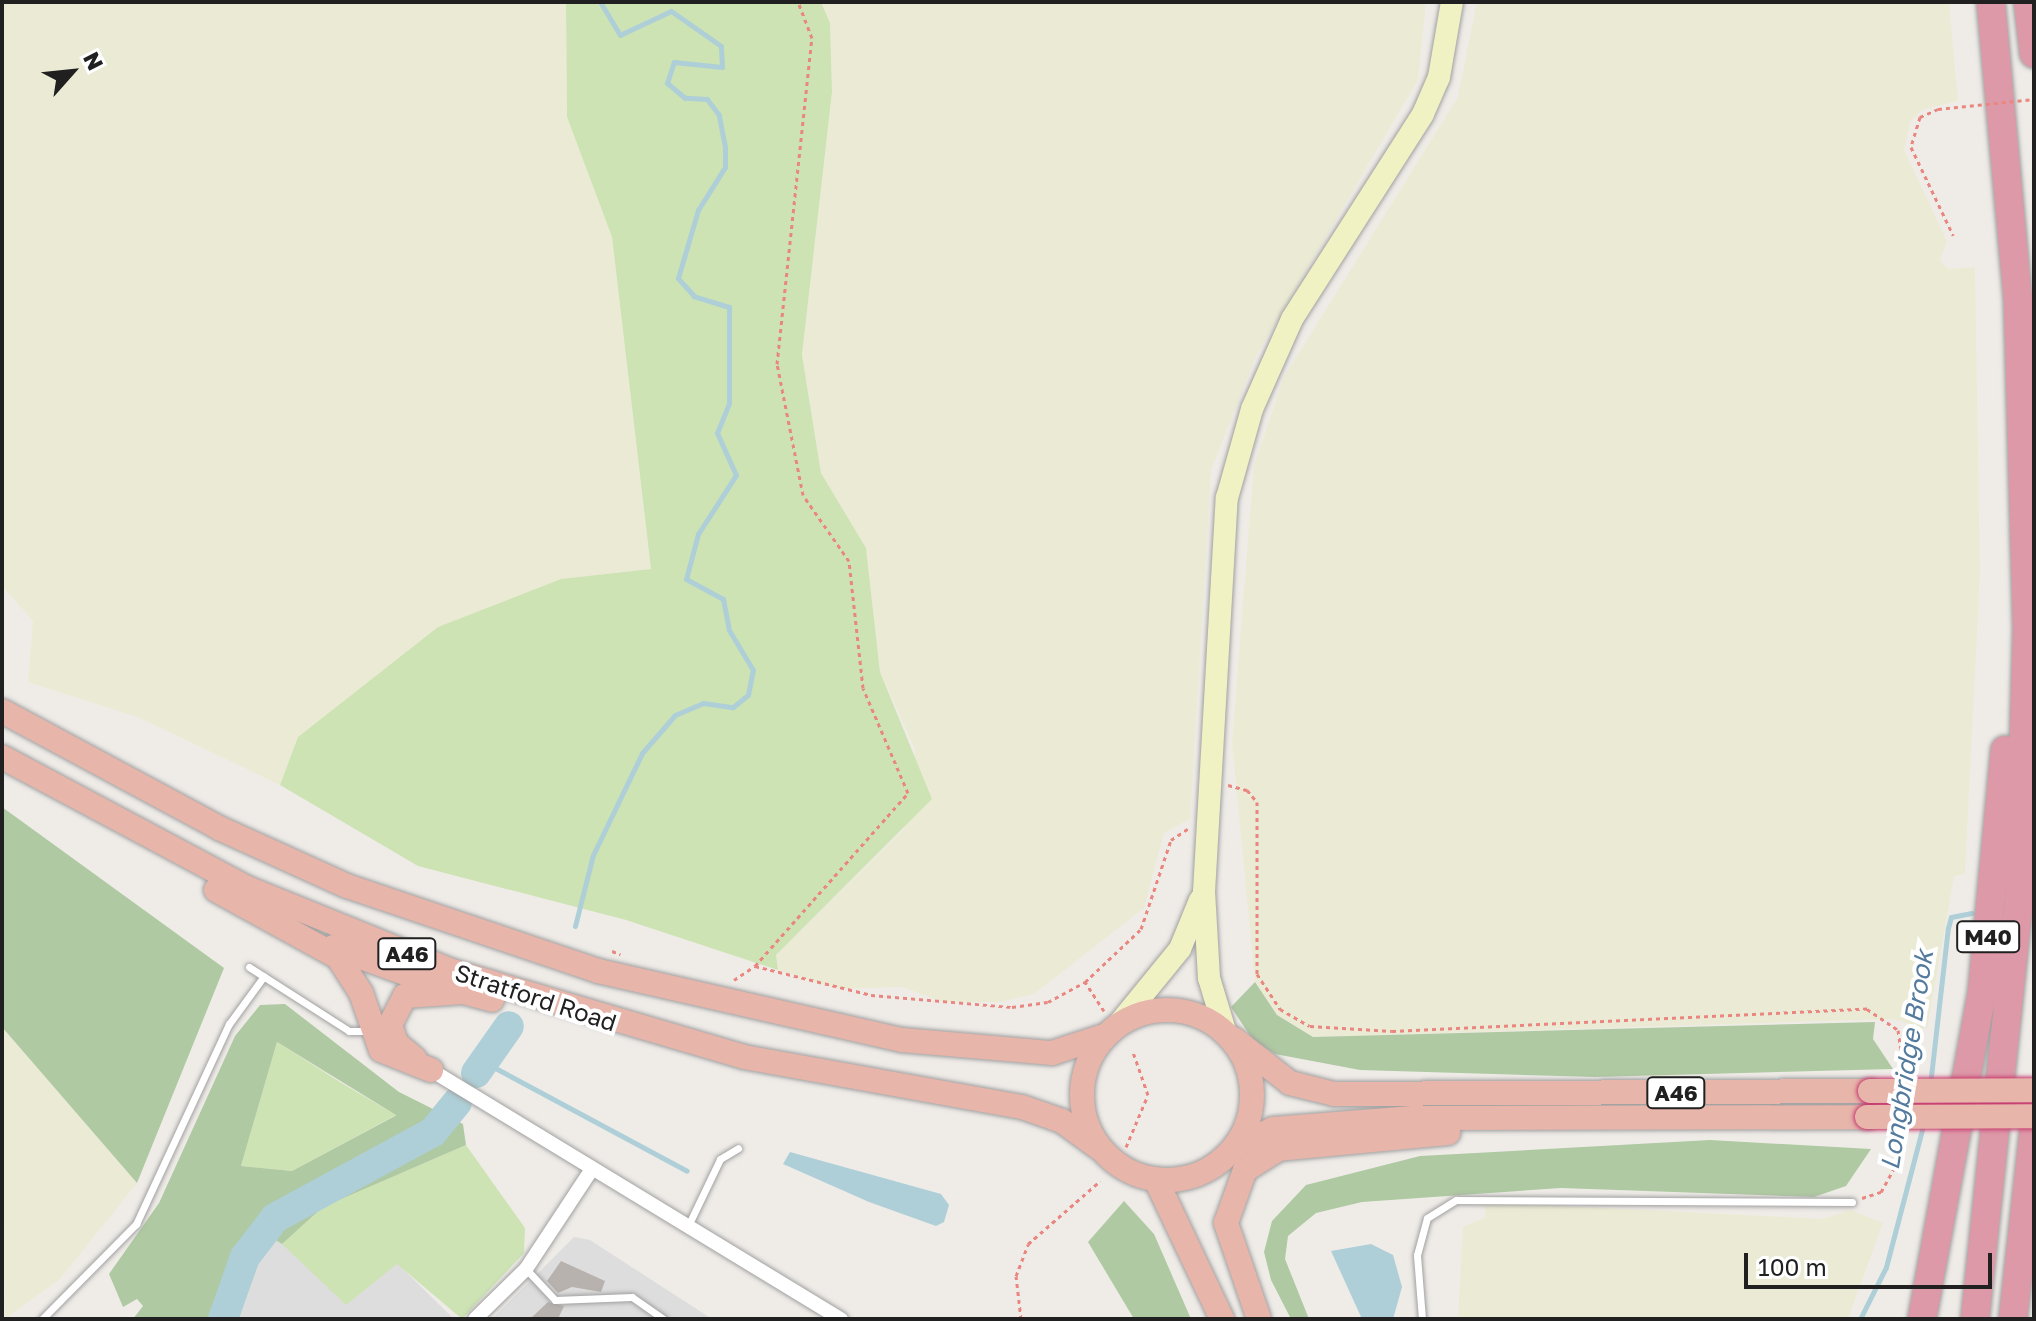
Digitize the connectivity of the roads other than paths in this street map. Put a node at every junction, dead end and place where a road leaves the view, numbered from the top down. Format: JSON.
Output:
{"nodes":[{"id":1,"x":1452,"y":2,"type":"edge"},
{"id":2,"x":1991,"y":2,"type":"edge"},
{"id":3,"x":2028,"y":2,"type":"edge"},
{"id":4,"x":2034,"y":54,"type":"edge"},
{"id":5,"x":2027,"y":627,"type":"junction"},
{"id":6,"x":2,"y":711,"type":"edge"},
{"id":7,"x":2,"y":759,"type":"edge"},
{"id":8,"x":1204,"y":892,"type":"junction"},
{"id":9,"x":311,"y":938,"type":"junction"},
{"id":10,"x":249,"y":967,"type":"dead end"},
{"id":11,"x":264,"y":976,"type":"junction"},
{"id":12,"x":463,"y":992,"type":"junction"},
{"id":13,"x":1110,"y":1026,"type":"junction"},
{"id":14,"x":371,"y":1030,"type":"junction"},
{"id":15,"x":1230,"y":1035,"type":"junction"},
{"id":16,"x":744,"y":1057,"type":"junction"},
{"id":17,"x":431,"y":1070,"type":"junction"},
{"id":18,"x":2034,"y":1090,"type":"edge"},
{"id":19,"x":2034,"y":1116,"type":"edge"},
{"id":20,"x":1678,"y":1117,"type":"junction"},
{"id":21,"x":2034,"y":1128,"type":"edge"},
{"id":22,"x":738,"y":1148,"type":"dead end"},
{"id":23,"x":1099,"y":1148,"type":"junction"},
{"id":24,"x":1231,"y":1154,"type":"junction"},
{"id":25,"x":592,"y":1169,"type":"junction"},
{"id":26,"x":1157,"y":1182,"type":"junction"},
{"id":27,"x":1852,"y":1202,"type":"road end"},
{"id":28,"x":686,"y":1229,"type":"junction"},
{"id":29,"x":526,"y":1269,"type":"junction"},
{"id":30,"x":42,"y":1319,"type":"edge"},
{"id":31,"x":475,"y":1319,"type":"edge"},
{"id":32,"x":664,"y":1319,"type":"edge"},
{"id":33,"x":841,"y":1319,"type":"edge"},
{"id":34,"x":1222,"y":1319,"type":"edge"},
{"id":35,"x":1246,"y":1319,"type":"edge"},
{"id":36,"x":1259,"y":1319,"type":"edge"},
{"id":37,"x":1422,"y":1319,"type":"edge"},
{"id":38,"x":1922,"y":1319,"type":"edge"},
{"id":39,"x":1975,"y":1319,"type":"edge"},
{"id":40,"x":2013,"y":1319,"type":"edge"}],
"edges":[{"from":1,"to":8,"type":"main road"},
{"from":2,"to":5,"type":"highway","number":"M40"},
{"from":3,"to":4,"type":"highway"},
{"from":5,"to":38,"type":"highway","number":"M40"},
{"from":5,"to":39,"type":"highway","number":"M40"},
{"from":6,"to":13,"type":"highway","name":"Stratford Road","number":"A46"},
{"from":7,"to":9,"type":"highway"},
{"from":7,"to":16,"type":"highway","name":"Stratford Road","number":"A46"},
{"from":8,"to":13,"type":"main road"},
{"from":8,"to":15,"type":"main road"},
{"from":9,"to":12,"type":"highway"},
{"from":9,"to":14,"type":"highway"},
{"from":10,"to":11,"type":"lane"},
{"from":11,"to":14,"type":"lane"},
{"from":11,"to":30,"type":"lane"},
{"from":12,"to":16,"type":"highway"},
{"from":12,"to":17,"type":"highway"},
{"from":13,"to":15,"type":"highway"},
{"from":13,"to":23,"type":"highway"},
{"from":14,"to":17,"type":"highway"},
{"from":15,"to":18,"type":"highway","number":"A46","bridge":true},
{"from":15,"to":24,"type":"highway"},
{"from":16,"to":23,"type":"highway","name":"Stratford Road","number":"A46"},
{"from":17,"to":25,"type":"street"},
{"from":19,"to":20,"type":"highway","number":"A46","bridge":true},
{"from":20,"to":24,"type":"highway","number":"A46"},
{"from":20,"to":36,"type":"highway"},
{"from":21,"to":40,"type":"highway"},
{"from":22,"to":28,"type":"lane"},
{"from":23,"to":26,"type":"highway"},
{"from":24,"to":26,"type":"highway"},
{"from":24,"to":35,"type":"highway"},
{"from":25,"to":28,"type":"street"},
{"from":25,"to":29,"type":"street"},
{"from":26,"to":34,"type":"highway"},
{"from":27,"to":37,"type":"lane"},
{"from":28,"to":33,"type":"street"},
{"from":29,"to":31,"type":"street"},
{"from":29,"to":32,"type":"lane"}]}
